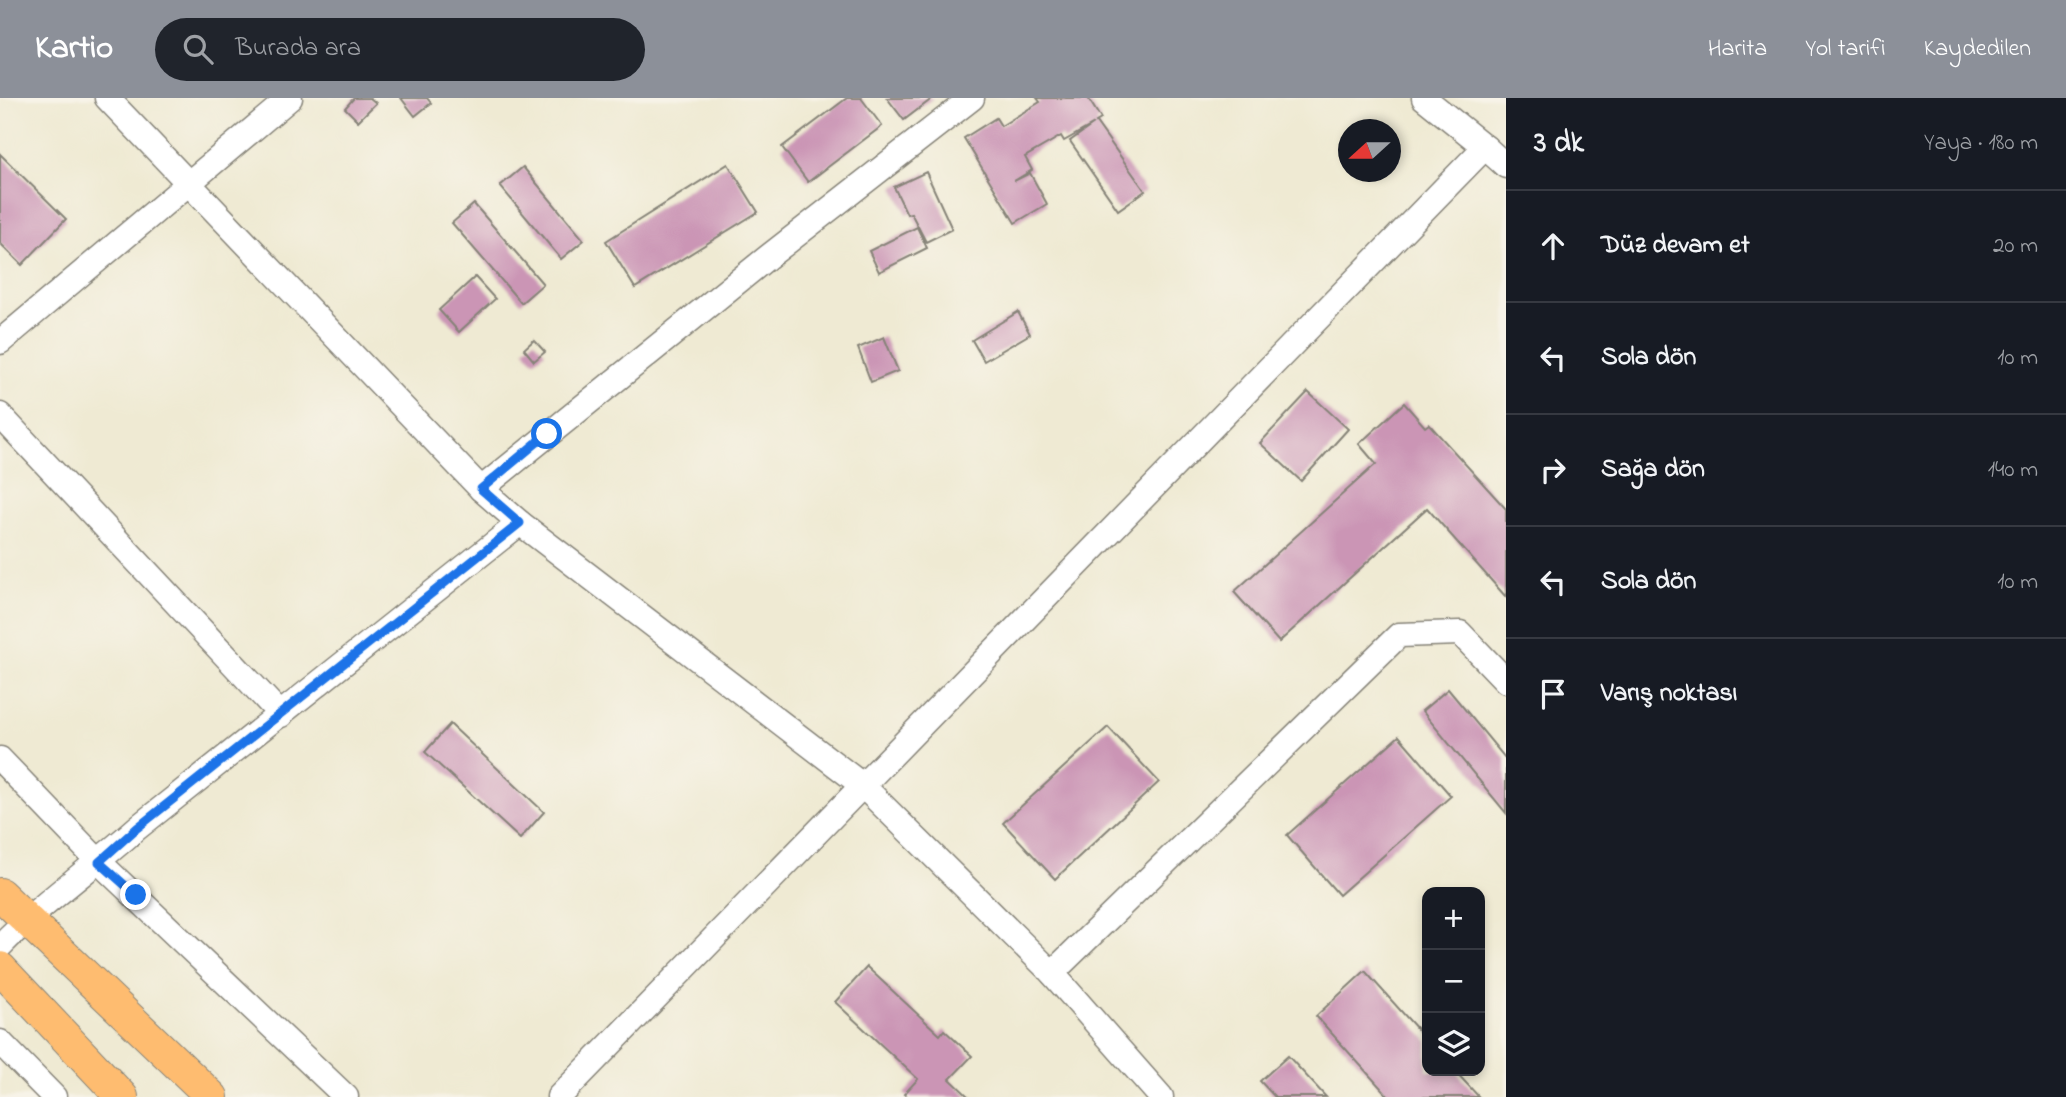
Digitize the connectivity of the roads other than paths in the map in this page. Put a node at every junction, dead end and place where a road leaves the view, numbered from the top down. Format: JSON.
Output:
{"nodes":[{"id":1,"x":107,"y":98,"type":"edge"},
{"id":2,"x":290,"y":98,"type":"edge"},
{"id":3,"x":972,"y":98,"type":"edge"},
{"id":4,"x":1424,"y":98,"type":"edge"},
{"id":5,"x":1485,"y":147,"type":"junction"},
{"id":6,"x":1506,"y":166,"type":"edge"},
{"id":7,"x":189,"y":184,"type":"junction"},
{"id":8,"x":0,"y":342,"type":"edge"},
{"id":9,"x":0,"y":415,"type":"edge"},
{"id":10,"x":481,"y":489,"type":"junction"},
{"id":11,"x":520,"y":523,"type":"junction"},
{"id":12,"x":1506,"y":681,"type":"edge"},
{"id":13,"x":281,"y":715,"type":"junction"},
{"id":14,"x":0,"y":759,"type":"edge"},
{"id":15,"x":862,"y":785,"type":"junction"},
{"id":16,"x":99,"y":862,"type":"junction"},
{"id":17,"x":0,"y":894,"type":"edge"},
{"id":18,"x":26,"y":919,"type":"junction"},
{"id":19,"x":0,"y":946,"type":"edge"},
{"id":20,"x":0,"y":968,"type":"edge"},
{"id":21,"x":1052,"y":973,"type":"junction"},
{"id":22,"x":0,"y":1042,"type":"edge"},
{"id":23,"x":54,"y":1097,"type":"edge"},
{"id":24,"x":122,"y":1097,"type":"edge"},
{"id":25,"x":212,"y":1097,"type":"edge"},
{"id":26,"x":346,"y":1097,"type":"edge"},
{"id":27,"x":559,"y":1097,"type":"edge"},
{"id":28,"x":1161,"y":1097,"type":"edge"}],
"edges":[{"from":1,"to":7,"type":"street"},
{"from":2,"to":7,"type":"street"},
{"from":3,"to":10,"type":"street"},
{"from":4,"to":5,"type":"street"},
{"from":5,"to":6,"type":"street"},
{"from":5,"to":15,"type":"street"},
{"from":7,"to":8,"type":"street"},
{"from":7,"to":10,"type":"street"},
{"from":9,"to":13,"type":"street"},
{"from":10,"to":11,"type":"street"},
{"from":11,"to":13,"type":"street"},
{"from":11,"to":15,"type":"street"},
{"from":12,"to":21,"type":"street"},
{"from":13,"to":16,"type":"street"},
{"from":14,"to":16,"type":"street"},
{"from":15,"to":21,"type":"street"},
{"from":15,"to":27,"type":"street"},
{"from":16,"to":18,"type":"street"},
{"from":16,"to":26,"type":"street"},
{"from":17,"to":18,"type":"main road"},
{"from":18,"to":19,"type":"street"},
{"from":18,"to":25,"type":"main road"},
{"from":20,"to":24,"type":"main road"},
{"from":21,"to":28,"type":"street"},
{"from":22,"to":23,"type":"street"}]}
